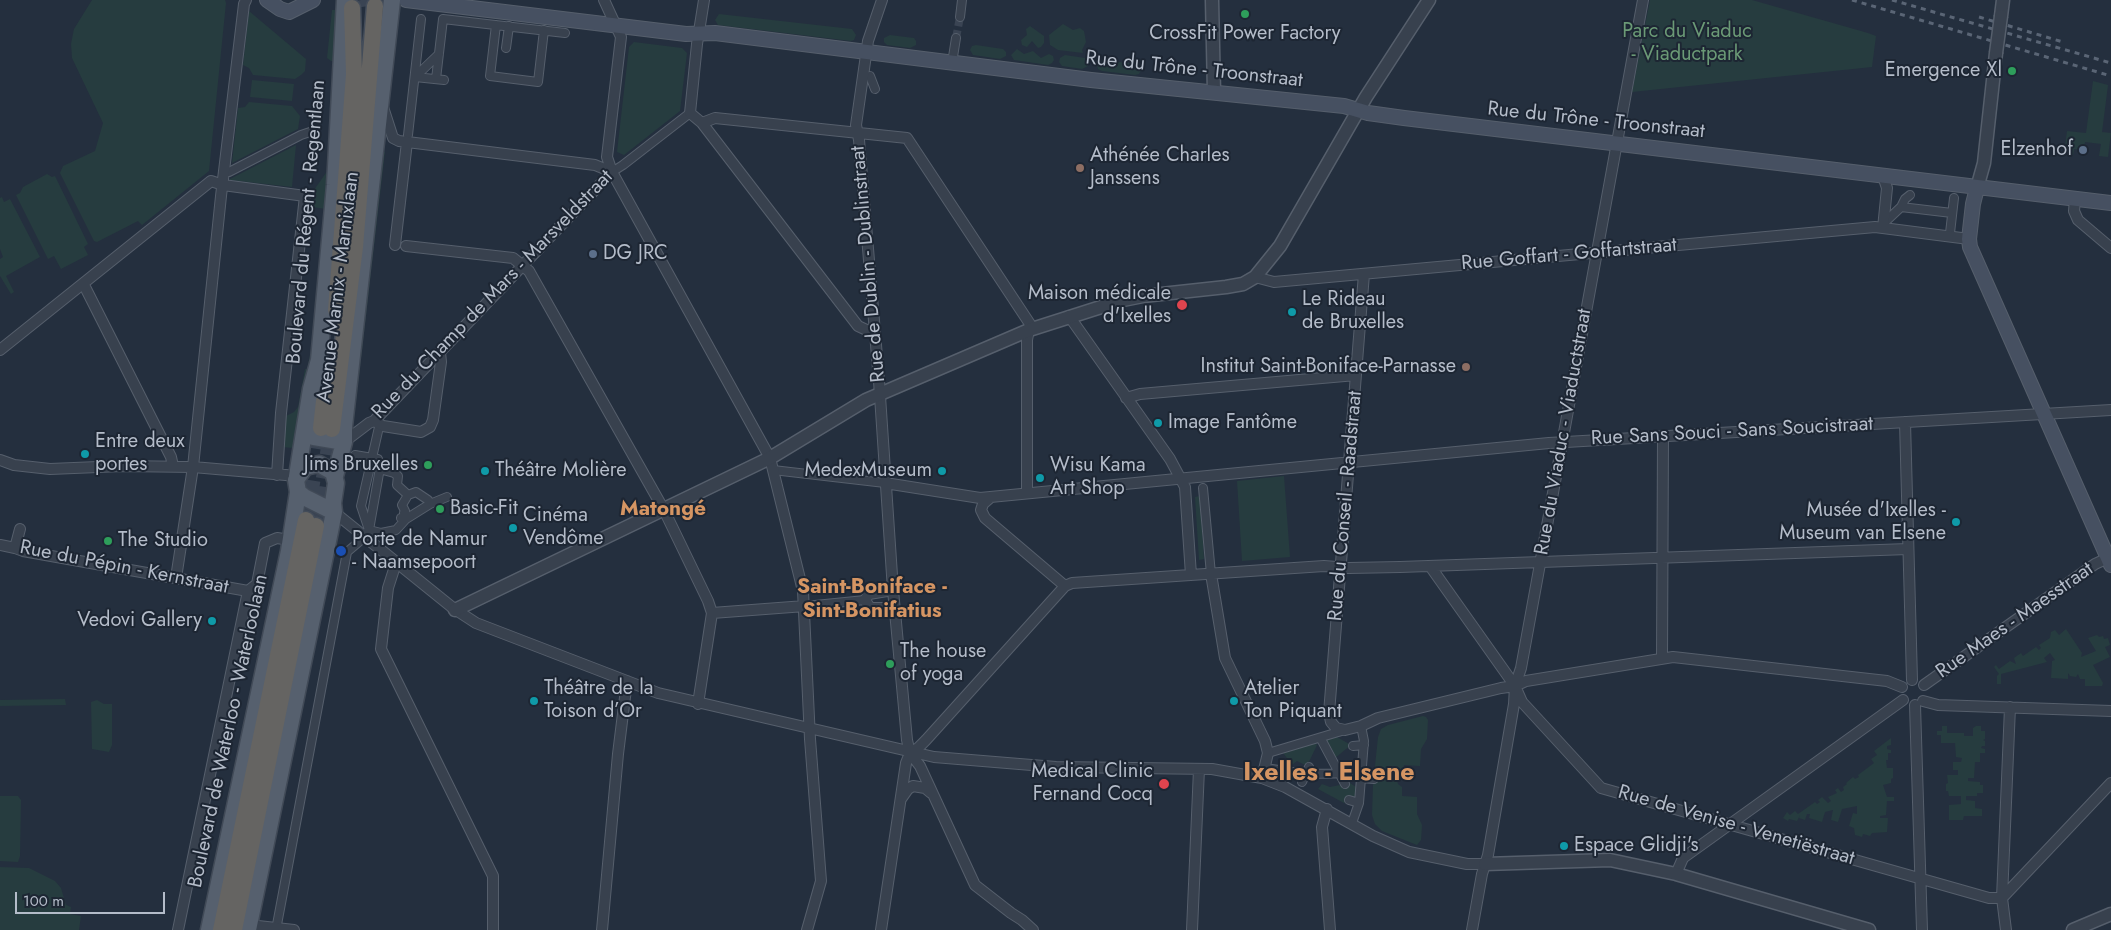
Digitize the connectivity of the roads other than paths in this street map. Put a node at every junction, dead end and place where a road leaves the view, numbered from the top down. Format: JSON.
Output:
{"nodes":[{"id":1,"x":246,"y":0,"type":"edge"},
{"id":2,"x":267,"y":0,"type":"edge"},
{"id":3,"x":313,"y":0,"type":"edge"},
{"id":4,"x":392,"y":0,"type":"edge"},
{"id":5,"x":406,"y":0,"type":"edge"},
{"id":6,"x":604,"y":0,"type":"edge"},
{"id":7,"x":704,"y":0,"type":"edge"},
{"id":8,"x":882,"y":0,"type":"edge"},
{"id":9,"x":962,"y":0,"type":"edge"},
{"id":10,"x":1212,"y":0,"type":"edge"},
{"id":11,"x":1429,"y":0,"type":"edge"},
{"id":12,"x":1643,"y":0,"type":"edge"},
{"id":13,"x":2003,"y":0,"type":"edge"},
{"id":14,"x":359,"y":5,"type":"edge"},
{"id":15,"x":960,"y":17,"type":"tunnel mouth"},
{"id":16,"x":421,"y":19,"type":"dead end"},
{"id":17,"x":496,"y":25,"type":"junction"},
{"id":18,"x":616,"y":25,"type":"junction"},
{"id":19,"x":509,"y":26,"type":"junction"},
{"id":20,"x":544,"y":30,"type":"junction"},
{"id":21,"x":565,"y":33,"type":"dead end"},
{"id":22,"x":699,"y":33,"type":"junction"},
{"id":23,"x":956,"y":38,"type":"tunnel mouth"},
{"id":24,"x":506,"y":48,"type":"dead end"},
{"id":25,"x":866,"y":52,"type":"junction"},
{"id":26,"x":439,"y":54,"type":"junction"},
{"id":27,"x":952,"y":63,"type":"junction"},
{"id":28,"x":870,"y":76,"type":"dead end"},
{"id":29,"x":415,"y":77,"type":"junction"},
{"id":30,"x":874,"y":89,"type":"dead end"},
{"id":31,"x":1214,"y":92,"type":"junction"},
{"id":32,"x":381,"y":109,"type":"junction"},
{"id":33,"x":1359,"y":110,"type":"junction"},
{"id":34,"x":690,"y":113,"type":"junction"},
{"id":35,"x":702,"y":123,"type":"junction"},
{"id":36,"x":313,"y":131,"type":"dead end"},
{"id":37,"x":858,"y":134,"type":"junction"},
{"id":38,"x":408,"y":139,"type":"junction"},
{"id":39,"x":1616,"y":144,"type":"junction"},
{"id":40,"x":224,"y":172,"type":"junction"},
{"id":41,"x":612,"y":172,"type":"junction"},
{"id":42,"x":1883,"y":176,"type":"junction"},
{"id":43,"x":223,"y":185,"type":"junction"},
{"id":44,"x":335,"y":185,"type":"junction"},
{"id":45,"x":1977,"y":188,"type":"junction"},
{"id":46,"x":1910,"y":195,"type":"dead end"},
{"id":47,"x":2075,"y":199,"type":"junction"},
{"id":48,"x":1954,"y":201,"type":"dead end"},
{"id":49,"x":371,"y":202,"type":"junction"},
{"id":50,"x":2111,"y":203,"type":"edge"},
{"id":51,"x":1901,"y":207,"type":"junction"},
{"id":52,"x":1952,"y":213,"type":"junction"},
{"id":53,"x":1884,"y":225,"type":"junction"},
{"id":54,"x":1950,"y":232,"type":"dead end"},
{"id":55,"x":1969,"y":239,"type":"junction"},
{"id":56,"x":395,"y":245,"type":"dead end"},
{"id":57,"x":406,"y":246,"type":"dead end"},
{"id":58,"x":348,"y":248,"type":"junction"},
{"id":59,"x":2111,"y":248,"type":"edge"},
{"id":60,"x":1597,"y":252,"type":"junction"},
{"id":61,"x":523,"y":266,"type":"junction"},
{"id":62,"x":1364,"y":274,"type":"junction"},
{"id":63,"x":1255,"y":277,"type":"junction"},
{"id":64,"x":84,"y":285,"type":"junction"},
{"id":65,"x":326,"y":294,"type":"junction"},
{"id":66,"x":360,"y":296,"type":"junction"},
{"id":67,"x":1069,"y":316,"type":"junction"},
{"id":68,"x":1029,"y":330,"type":"junction"},
{"id":69,"x":875,"y":334,"type":"junction"},
{"id":70,"x":0,"y":350,"type":"edge"},
{"id":71,"x":440,"y":352,"type":"junction"},
{"id":72,"x":319,"y":360,"type":"junction"},
{"id":73,"x":1356,"y":375,"type":"junction"},
{"id":74,"x":880,"y":394,"type":"junction"},
{"id":75,"x":1126,"y":398,"type":"junction"},
{"id":76,"x":2111,"y":410,"type":"edge"},
{"id":77,"x":2045,"y":414,"type":"junction"},
{"id":78,"x":1905,"y":422,"type":"junction"},
{"id":79,"x":379,"y":425,"type":"junction"},
{"id":80,"x":326,"y":428,"type":"tunnel mouth"},
{"id":81,"x":1663,"y":437,"type":"junction"},
{"id":82,"x":344,"y":442,"type":"junction"},
{"id":83,"x":1562,"y":442,"type":"junction"},
{"id":84,"x":355,"y":454,"type":"dead end"},
{"id":85,"x":371,"y":457,"type":"junction"},
{"id":86,"x":0,"y":460,"type":"edge"},
{"id":87,"x":1350,"y":463,"type":"junction"},
{"id":88,"x":771,"y":464,"type":"junction"},
{"id":89,"x":173,"y":466,"type":"junction"},
{"id":90,"x":192,"y":467,"type":"junction"},
{"id":91,"x":381,"y":469,"type":"junction"},
{"id":92,"x":272,"y":474,"type":"junction"},
{"id":93,"x":335,"y":476,"type":"junction"},
{"id":94,"x":1181,"y":479,"type":"junction"},
{"id":95,"x":297,"y":484,"type":"junction"},
{"id":96,"x":885,"y":484,"type":"junction"},
{"id":97,"x":1204,"y":488,"type":"dead end"},
{"id":98,"x":1027,"y":493,"type":"junction"},
{"id":99,"x":408,"y":495,"type":"junction"},
{"id":100,"x":447,"y":497,"type":"dead end"},
{"id":101,"x":991,"y":497,"type":"junction"},
{"id":102,"x":429,"y":502,"type":"junction"},
{"id":103,"x":331,"y":508,"type":"junction"},
{"id":104,"x":664,"y":510,"type":"junction"},
{"id":105,"x":404,"y":515,"type":"junction"},
{"id":106,"x":311,"y":523,"type":"tunnel mouth"},
{"id":107,"x":20,"y":529,"type":"dead end"},
{"id":108,"x":368,"y":532,"type":"junction"},
{"id":109,"x":290,"y":540,"type":"junction"},
{"id":110,"x":360,"y":541,"type":"dead end"},
{"id":111,"x":0,"y":545,"type":"edge"},
{"id":112,"x":15,"y":548,"type":"junction"},
{"id":113,"x":1908,"y":549,"type":"junction"},
{"id":114,"x":1663,"y":557,"type":"junction"},
{"id":115,"x":2110,"y":560,"type":"edge"},
{"id":116,"x":1540,"y":561,"type":"junction"},
{"id":117,"x":396,"y":563,"type":"junction"},
{"id":118,"x":1430,"y":566,"type":"junction"},
{"id":119,"x":1341,"y":567,"type":"junction"},
{"id":120,"x":1210,"y":574,"type":"junction"},
{"id":121,"x":1191,"y":575,"type":"junction"},
{"id":122,"x":176,"y":578,"type":"junction"},
{"id":123,"x":1065,"y":586,"type":"junction"},
{"id":124,"x":893,"y":590,"type":"junction"},
{"id":125,"x":248,"y":591,"type":"junction"},
{"id":126,"x":865,"y":600,"type":"junction"},
{"id":127,"x":805,"y":606,"type":"junction"},
{"id":128,"x":895,"y":608,"type":"junction"},
{"id":129,"x":455,"y":610,"type":"junction"},
{"id":130,"x":712,"y":613,"type":"junction"},
{"id":131,"x":307,"y":637,"type":"junction"},
{"id":132,"x":1662,"y":658,"type":"junction"},
{"id":133,"x":1912,"y":680,"type":"junction"},
{"id":134,"x":627,"y":682,"type":"junction"},
{"id":135,"x":1515,"y":686,"type":"junction"},
{"id":136,"x":1924,"y":686,"type":"junction"},
{"id":137,"x":1902,"y":687,"type":"junction"},
{"id":138,"x":260,"y":690,"type":"junction"},
{"id":139,"x":1903,"y":700,"type":"junction"},
{"id":140,"x":1919,"y":703,"type":"junction"},
{"id":141,"x":698,"y":704,"type":"junction"},
{"id":142,"x":2010,"y":707,"type":"junction"},
{"id":143,"x":2111,"y":711,"type":"edge"},
{"id":144,"x":1361,"y":726,"type":"junction"},
{"id":145,"x":810,"y":729,"type":"junction"},
{"id":146,"x":1345,"y":730,"type":"junction"},
{"id":147,"x":268,"y":738,"type":"junction"},
{"id":148,"x":1320,"y":743,"type":"junction"},
{"id":149,"x":1364,"y":745,"type":"junction"},
{"id":150,"x":1353,"y":746,"type":"dead end"},
{"id":151,"x":1274,"y":751,"type":"junction"},
{"id":152,"x":910,"y":752,"type":"junction"},
{"id":153,"x":1198,"y":769,"type":"junction"},
{"id":154,"x":1263,"y":773,"type":"junction"},
{"id":155,"x":1340,"y":774,"type":"junction"},
{"id":156,"x":1361,"y":776,"type":"junction"},
{"id":157,"x":1374,"y":779,"type":"dead end"},
{"id":158,"x":2111,"y":782,"type":"edge"},
{"id":159,"x":1345,"y":784,"type":"dead end"},
{"id":160,"x":239,"y":789,"type":"junction"},
{"id":161,"x":932,"y":794,"type":"junction"},
{"id":162,"x":901,"y":799,"type":"junction"},
{"id":163,"x":1349,"y":800,"type":"dead end"},
{"id":164,"x":1359,"y":803,"type":"junction"},
{"id":165,"x":1327,"y":809,"type":"junction"},
{"id":166,"x":1352,"y":823,"type":"junction"},
{"id":167,"x":1730,"y":826,"type":"junction"},
{"id":168,"x":1486,"y":864,"type":"junction"},
{"id":169,"x":1676,"y":874,"type":"junction"},
{"id":170,"x":1921,"y":878,"type":"junction"},
{"id":171,"x":2002,"y":898,"type":"junction"},
{"id":172,"x":2111,"y":914,"type":"edge"},
{"id":173,"x":244,"y":928,"type":"edge"},
{"id":174,"x":276,"y":929,"type":"edge"},
{"id":175,"x":178,"y":930,"type":"edge"},
{"id":176,"x":209,"y":930,"type":"edge"},
{"id":177,"x":221,"y":930,"type":"edge"},
{"id":178,"x":294,"y":930,"type":"edge"},
{"id":179,"x":493,"y":930,"type":"edge"},
{"id":180,"x":602,"y":930,"type":"edge"},
{"id":181,"x":807,"y":930,"type":"edge"},
{"id":182,"x":881,"y":930,"type":"edge"},
{"id":183,"x":1033,"y":930,"type":"edge"},
{"id":184,"x":1192,"y":930,"type":"edge"},
{"id":185,"x":1330,"y":930,"type":"edge"},
{"id":186,"x":1472,"y":930,"type":"edge"},
{"id":187,"x":1869,"y":930,"type":"edge"},
{"id":188,"x":1922,"y":930,"type":"edge"},
{"id":189,"x":2006,"y":930,"type":"edge"},
{"id":190,"x":2073,"y":930,"type":"edge"}],
"edges":[{"from":1,"to":40,"type":"street"},
{"from":2,"to":3,"type":"main road"},
{"from":4,"to":32,"type":"main road","name":"Avenue Marnix - Marnixlaan"},
{"from":5,"to":18,"type":"main road","name":"Rue du Trône - Troonstraat"},
{"from":6,"to":18,"type":"street"},
{"from":7,"to":22,"type":"street"},
{"from":8,"to":25,"type":"street","name":"Rue de Dublin - Dublinstraat"},
{"from":9,"to":15,"type":"street"},
{"from":10,"to":31,"type":"street"},
{"from":11,"to":33,"type":"street"},
{"from":12,"to":39,"type":"street","name":"Rue du Viaduc - Viaductstraat"},
{"from":13,"to":45,"type":"street","bridge":true},
{"from":14,"to":44,"type":"main road","name":"Boulevard du Régent - Regentlaan"},
{"from":14,"to":58,"type":"highway"},
{"from":14,"to":58,"type":"highway"},
{"from":16,"to":29,"type":"street"},
{"from":17,"to":19,"type":"street"},
{"from":17,"to":20,"type":"street"},
{"from":17,"to":26,"type":"street"},
{"from":18,"to":22,"type":"main road","name":"Rue du Trône - Troonstraat"},
{"from":18,"to":41,"type":"street"},
{"from":19,"to":20,"type":"street"},
{"from":19,"to":24,"type":"street"},
{"from":20,"to":21,"type":"street"},
{"from":22,"to":25,"type":"main road","name":"Rue du Trône - Troonstraat"},
{"from":22,"to":34,"type":"street"},
{"from":23,"to":27,"type":"street"},
{"from":25,"to":27,"type":"main road","name":"Rue du Trône - Troonstraat"},
{"from":25,"to":37,"type":"street","name":"Rue de Dublin - Dublinstraat"},
{"from":26,"to":29,"type":"street"},
{"from":26,"to":29,"type":"street"},
{"from":27,"to":31,"type":"main road","name":"Rue du Trône - Troonstraat"},
{"from":28,"to":30,"type":"street"},
{"from":29,"to":38,"type":"street"},
{"from":31,"to":33,"type":"main road","name":"Rue du Trône - Troonstraat"},
{"from":32,"to":38,"type":"street","name":"Avenue Marnix - Marnixlaan"},
{"from":32,"to":49,"type":"main road","name":"Avenue Marnix - Marnixlaan"},
{"from":33,"to":39,"type":"main road","name":"Rue du Trône - Troonstraat"},
{"from":33,"to":63,"type":"street"},
{"from":34,"to":35,"type":"street"},
{"from":34,"to":41,"type":"street","name":"Rue du Champ de Mars - Marsveldstraat"},
{"from":35,"to":37,"type":"street"},
{"from":35,"to":69,"type":"street"},
{"from":36,"to":40,"type":"street"},
{"from":37,"to":68,"type":"street"},
{"from":37,"to":69,"type":"street","name":"Rue de Dublin - Dublinstraat"},
{"from":38,"to":41,"type":"street"},
{"from":38,"to":56,"type":"street"},
{"from":39,"to":42,"type":"main road","name":"Rue du Trône - Troonstraat"},
{"from":39,"to":60,"type":"street","name":"Rue du Viaduc - Viaductstraat"},
{"from":40,"to":43,"type":"street"},
{"from":41,"to":61,"type":"street","name":"Rue du Champ de Mars - Marsveldstraat"},
{"from":41,"to":88,"type":"street"},
{"from":42,"to":45,"type":"main road","name":"Rue du Trône - Troonstraat"},
{"from":42,"to":53,"type":"street"},
{"from":43,"to":64,"type":"street"},
{"from":43,"to":90,"type":"street"},
{"from":43,"to":92,"type":"street","name":"Boulevard du Régent - Regentlaan"},
{"from":44,"to":58,"type":"main road"},
{"from":44,"to":65,"type":"main road","name":"Boulevard du Régent - Regentlaan"},
{"from":45,"to":47,"type":"main road","name":"Rue du Trône - Troonstraat"},
{"from":45,"to":55,"type":"main road"},
{"from":46,"to":51,"type":"street"},
{"from":47,"to":50,"type":"main road","name":"Rue du Trône - Troonstraat"},
{"from":47,"to":59,"type":"street"},
{"from":48,"to":52,"type":"street"},
{"from":49,"to":58,"type":"main road"},
{"from":49,"to":66,"type":"main road","name":"Avenue Marnix - Marnixlaan"},
{"from":51,"to":52,"type":"street"},
{"from":51,"to":53,"type":"street"},
{"from":52,"to":54,"type":"street"},
{"from":53,"to":55,"type":"street","name":"Rue Goffart - Goffartstraat"},
{"from":53,"to":60,"type":"street","name":"Rue Goffart - Goffartstraat"},
{"from":55,"to":77,"type":"main road"},
{"from":57,"to":61,"type":"street"},
{"from":58,"to":65,"type":"main road"},
{"from":58,"to":66,"type":"main road"},
{"from":58,"to":80,"type":"highway"},
{"from":60,"to":62,"type":"street","name":"Rue Goffart - Goffartstraat"},
{"from":60,"to":83,"type":"street","name":"Rue du Viaduc - Viaductstraat"},
{"from":61,"to":71,"type":"street","name":"Rue du Champ de Mars - Marsveldstraat"},
{"from":61,"to":104,"type":"street"},
{"from":62,"to":63,"type":"street","name":"Rue Goffart - Goffartstraat"},
{"from":62,"to":73,"type":"street","name":"Rue du Conseil - Raadstraat"},
{"from":63,"to":67,"type":"street"},
{"from":64,"to":70,"type":"street"},
{"from":64,"to":89,"type":"street"},
{"from":65,"to":72,"type":"main road","name":"Boulevard du Régent - Regentlaan"},
{"from":66,"to":82,"type":"main road","name":"Avenue Marnix - Marnixlaan"},
{"from":67,"to":68,"type":"street"},
{"from":67,"to":75,"type":"street"},
{"from":68,"to":74,"type":"street"},
{"from":68,"to":98,"type":"street"},
{"from":69,"to":74,"type":"street","name":"Rue de Dublin - Dublinstraat"},
{"from":71,"to":79,"type":"street","name":"Rue du Champ de Mars - Marsveldstraat"},
{"from":71,"to":79,"type":"street"},
{"from":72,"to":82,"type":"main road"},
{"from":72,"to":95,"type":"main road","name":"Boulevard du Régent - Regentlaan"},
{"from":73,"to":75,"type":"street"},
{"from":73,"to":87,"type":"street","name":"Rue du Conseil - Raadstraat"},
{"from":74,"to":88,"type":"street"},
{"from":74,"to":96,"type":"street","name":"Rue de Dublin - Dublinstraat"},
{"from":75,"to":94,"type":"street"},
{"from":76,"to":77,"type":"street","name":"Rue Sans Souci - Sans Soucistraat"},
{"from":77,"to":78,"type":"street","name":"Rue Sans Souci - Sans Soucistraat"},
{"from":77,"to":115,"type":"main road"},
{"from":78,"to":81,"type":"street","name":"Rue Sans Souci - Sans Soucistraat"},
{"from":78,"to":113,"type":"street"},
{"from":79,"to":82,"type":"street","name":"Rue du Champ de Mars - Marsveldstraat"},
{"from":79,"to":85,"type":"street"},
{"from":81,"to":83,"type":"street","name":"Rue Sans Souci - Sans Soucistraat"},
{"from":81,"to":114,"type":"street"},
{"from":82,"to":93,"type":"main road","name":"Avenue Marnix - Marnixlaan"},
{"from":83,"to":87,"type":"street","name":"Rue Sans Souci - Sans Soucistraat"},
{"from":83,"to":116,"type":"street","name":"Rue du Viaduc - Viaductstraat"},
{"from":84,"to":85,"type":"street"},
{"from":85,"to":91,"type":"street"},
{"from":85,"to":108,"type":"street"},
{"from":86,"to":89,"type":"street"},
{"from":87,"to":94,"type":"street","name":"Rue Sans Souci - Sans Soucistraat"},
{"from":87,"to":119,"type":"street","name":"Rue du Conseil - Raadstraat"},
{"from":88,"to":96,"type":"street"},
{"from":88,"to":104,"type":"street"},
{"from":88,"to":127,"type":"street"},
{"from":89,"to":90,"type":"street"},
{"from":90,"to":92,"type":"street"},
{"from":90,"to":122,"type":"street"},
{"from":91,"to":99,"type":"street"},
{"from":91,"to":108,"type":"street"},
{"from":92,"to":95,"type":"street"},
{"from":93,"to":95,"type":"main road"},
{"from":93,"to":103,"type":"main road"},
{"from":94,"to":98,"type":"street","name":"Rue Sans Souci - Sans Soucistraat"},
{"from":94,"to":121,"type":"street"},
{"from":95,"to":103,"type":"main road"},
{"from":95,"to":109,"type":"main road","name":"Boulevard de Waterloo - Waterloolaan"},
{"from":96,"to":101,"type":"street","name":"Rue Sans Souci - Sans Soucistraat"},
{"from":96,"to":124,"type":"street","name":"Rue de Dublin - Dublinstraat"},
{"from":97,"to":120,"type":"street"},
{"from":98,"to":101,"type":"street","name":"Rue Sans Souci - Sans Soucistraat"},
{"from":99,"to":102,"type":"street"},
{"from":99,"to":105,"type":"street"},
{"from":100,"to":102,"type":"street"},
{"from":101,"to":123,"type":"street"},
{"from":102,"to":105,"type":"street"},
{"from":103,"to":117,"type":"street"},
{"from":103,"to":131,"type":"main road"},
{"from":104,"to":129,"type":"street"},
{"from":104,"to":130,"type":"street"},
{"from":105,"to":108,"type":"street"},
{"from":106,"to":147,"type":"highway"},
{"from":107,"to":112,"type":"street"},
{"from":109,"to":125,"type":"street","name":"Boulevard de Waterloo - Waterloolaan"},
{"from":109,"to":138,"type":"main road","name":"Boulevard de Waterloo - Waterloolaan"},
{"from":110,"to":174,"type":"street"},
{"from":111,"to":112,"type":"street","name":"Rue du Pépin - Kernstraat"},
{"from":112,"to":122,"type":"street","name":"Rue du Pépin - Kernstraat"},
{"from":113,"to":114,"type":"street"},
{"from":113,"to":133,"type":"street"},
{"from":114,"to":116,"type":"street"},
{"from":114,"to":132,"type":"street"},
{"from":115,"to":136,"type":"street","name":"Rue Maes - Maesstraat"},
{"from":116,"to":118,"type":"street"},
{"from":116,"to":135,"type":"street","name":"Rue du Viaduc - Viaductstraat"},
{"from":117,"to":129,"type":"street"},
{"from":117,"to":179,"type":"street"},
{"from":118,"to":119,"type":"street"},
{"from":118,"to":135,"type":"street","name":"Rue de Venise - Venetiëstraat"},
{"from":119,"to":120,"type":"street"},
{"from":119,"to":146,"type":"street","name":"Rue du Conseil - Raadstraat"},
{"from":120,"to":121,"type":"street"},
{"from":120,"to":151,"type":"street"},
{"from":121,"to":123,"type":"street"},
{"from":122,"to":125,"type":"street","name":"Rue du Pépin - Kernstraat"},
{"from":123,"to":152,"type":"street"},
{"from":124,"to":126,"type":"street"},
{"from":124,"to":128,"type":"street","name":"Rue de Dublin - Dublinstraat"},
{"from":125,"to":175,"type":"street","name":"Boulevard de Waterloo - Waterloolaan"},
{"from":126,"to":127,"type":"street"},
{"from":126,"to":128,"type":"street"},
{"from":127,"to":130,"type":"street"},
{"from":127,"to":145,"type":"street"},
{"from":128,"to":152,"type":"street","name":"Rue de Dublin - Dublinstraat"},
{"from":129,"to":134,"type":"street"},
{"from":130,"to":141,"type":"street"},
{"from":131,"to":147,"type":"main road"},
{"from":131,"to":173,"type":"main road"},
{"from":132,"to":135,"type":"street"},
{"from":132,"to":137,"type":"street"},
{"from":133,"to":136,"type":"street"},
{"from":133,"to":137,"type":"street"},
{"from":134,"to":141,"type":"street"},
{"from":134,"to":180,"type":"street"},
{"from":135,"to":144,"type":"street"},
{"from":135,"to":167,"type":"street","name":"Rue de Venise - Venetiëstraat"},
{"from":135,"to":168,"type":"street","name":"Rue du Viaduc - Viaductstraat"},
{"from":136,"to":140,"type":"street"},
{"from":137,"to":139,"type":"street"},
{"from":138,"to":147,"type":"main road"},
{"from":138,"to":160,"type":"main road","name":"Boulevard de Waterloo - Waterloolaan"},
{"from":139,"to":140,"type":"street"},
{"from":139,"to":167,"type":"street"},
{"from":140,"to":142,"type":"street"},
{"from":140,"to":170,"type":"street"},
{"from":141,"to":145,"type":"street"},
{"from":142,"to":143,"type":"street"},
{"from":142,"to":171,"type":"street"},
{"from":144,"to":146,"type":"street"},
{"from":144,"to":149,"type":"street"},
{"from":145,"to":152,"type":"street"},
{"from":145,"to":181,"type":"street"},
{"from":146,"to":148,"type":"street"},
{"from":147,"to":160,"type":"main road"},
{"from":147,"to":173,"type":"highway"},
{"from":147,"to":177,"type":"highway"},
{"from":148,"to":151,"type":"street"},
{"from":148,"to":155,"type":"street"},
{"from":149,"to":150,"type":"street"},
{"from":149,"to":156,"type":"street"},
{"from":151,"to":154,"type":"street"},
{"from":152,"to":153,"type":"street"},
{"from":152,"to":161,"type":"street"},
{"from":152,"to":162,"type":"street"},
{"from":153,"to":154,"type":"street"},
{"from":153,"to":184,"type":"street"},
{"from":154,"to":155,"type":"street"},
{"from":154,"to":165,"type":"street"},
{"from":155,"to":156,"type":"street"},
{"from":155,"to":159,"type":"street"},
{"from":156,"to":157,"type":"street"},
{"from":156,"to":164,"type":"street"},
{"from":158,"to":171,"type":"street"},
{"from":160,"to":176,"type":"main road","name":"Boulevard de Waterloo - Waterloolaan"},
{"from":161,"to":162,"type":"street"},
{"from":161,"to":183,"type":"street"},
{"from":162,"to":182,"type":"street"},
{"from":163,"to":164,"type":"street"},
{"from":164,"to":166,"type":"street"},
{"from":165,"to":166,"type":"street"},
{"from":165,"to":185,"type":"street"},
{"from":166,"to":168,"type":"street"},
{"from":167,"to":169,"type":"street"},
{"from":167,"to":170,"type":"street","name":"Rue de Venise - Venetiëstraat"},
{"from":168,"to":169,"type":"street"},
{"from":168,"to":186,"type":"street","name":"Rue du Viaduc - Viaductstraat"},
{"from":169,"to":187,"type":"street"},
{"from":170,"to":171,"type":"street","name":"Rue de Venise - Venetiëstraat"},
{"from":170,"to":188,"type":"street"},
{"from":171,"to":189,"type":"street"},
{"from":172,"to":190,"type":"street"},
{"from":173,"to":174,"type":"street"},
{"from":174,"to":178,"type":"street"}]}
